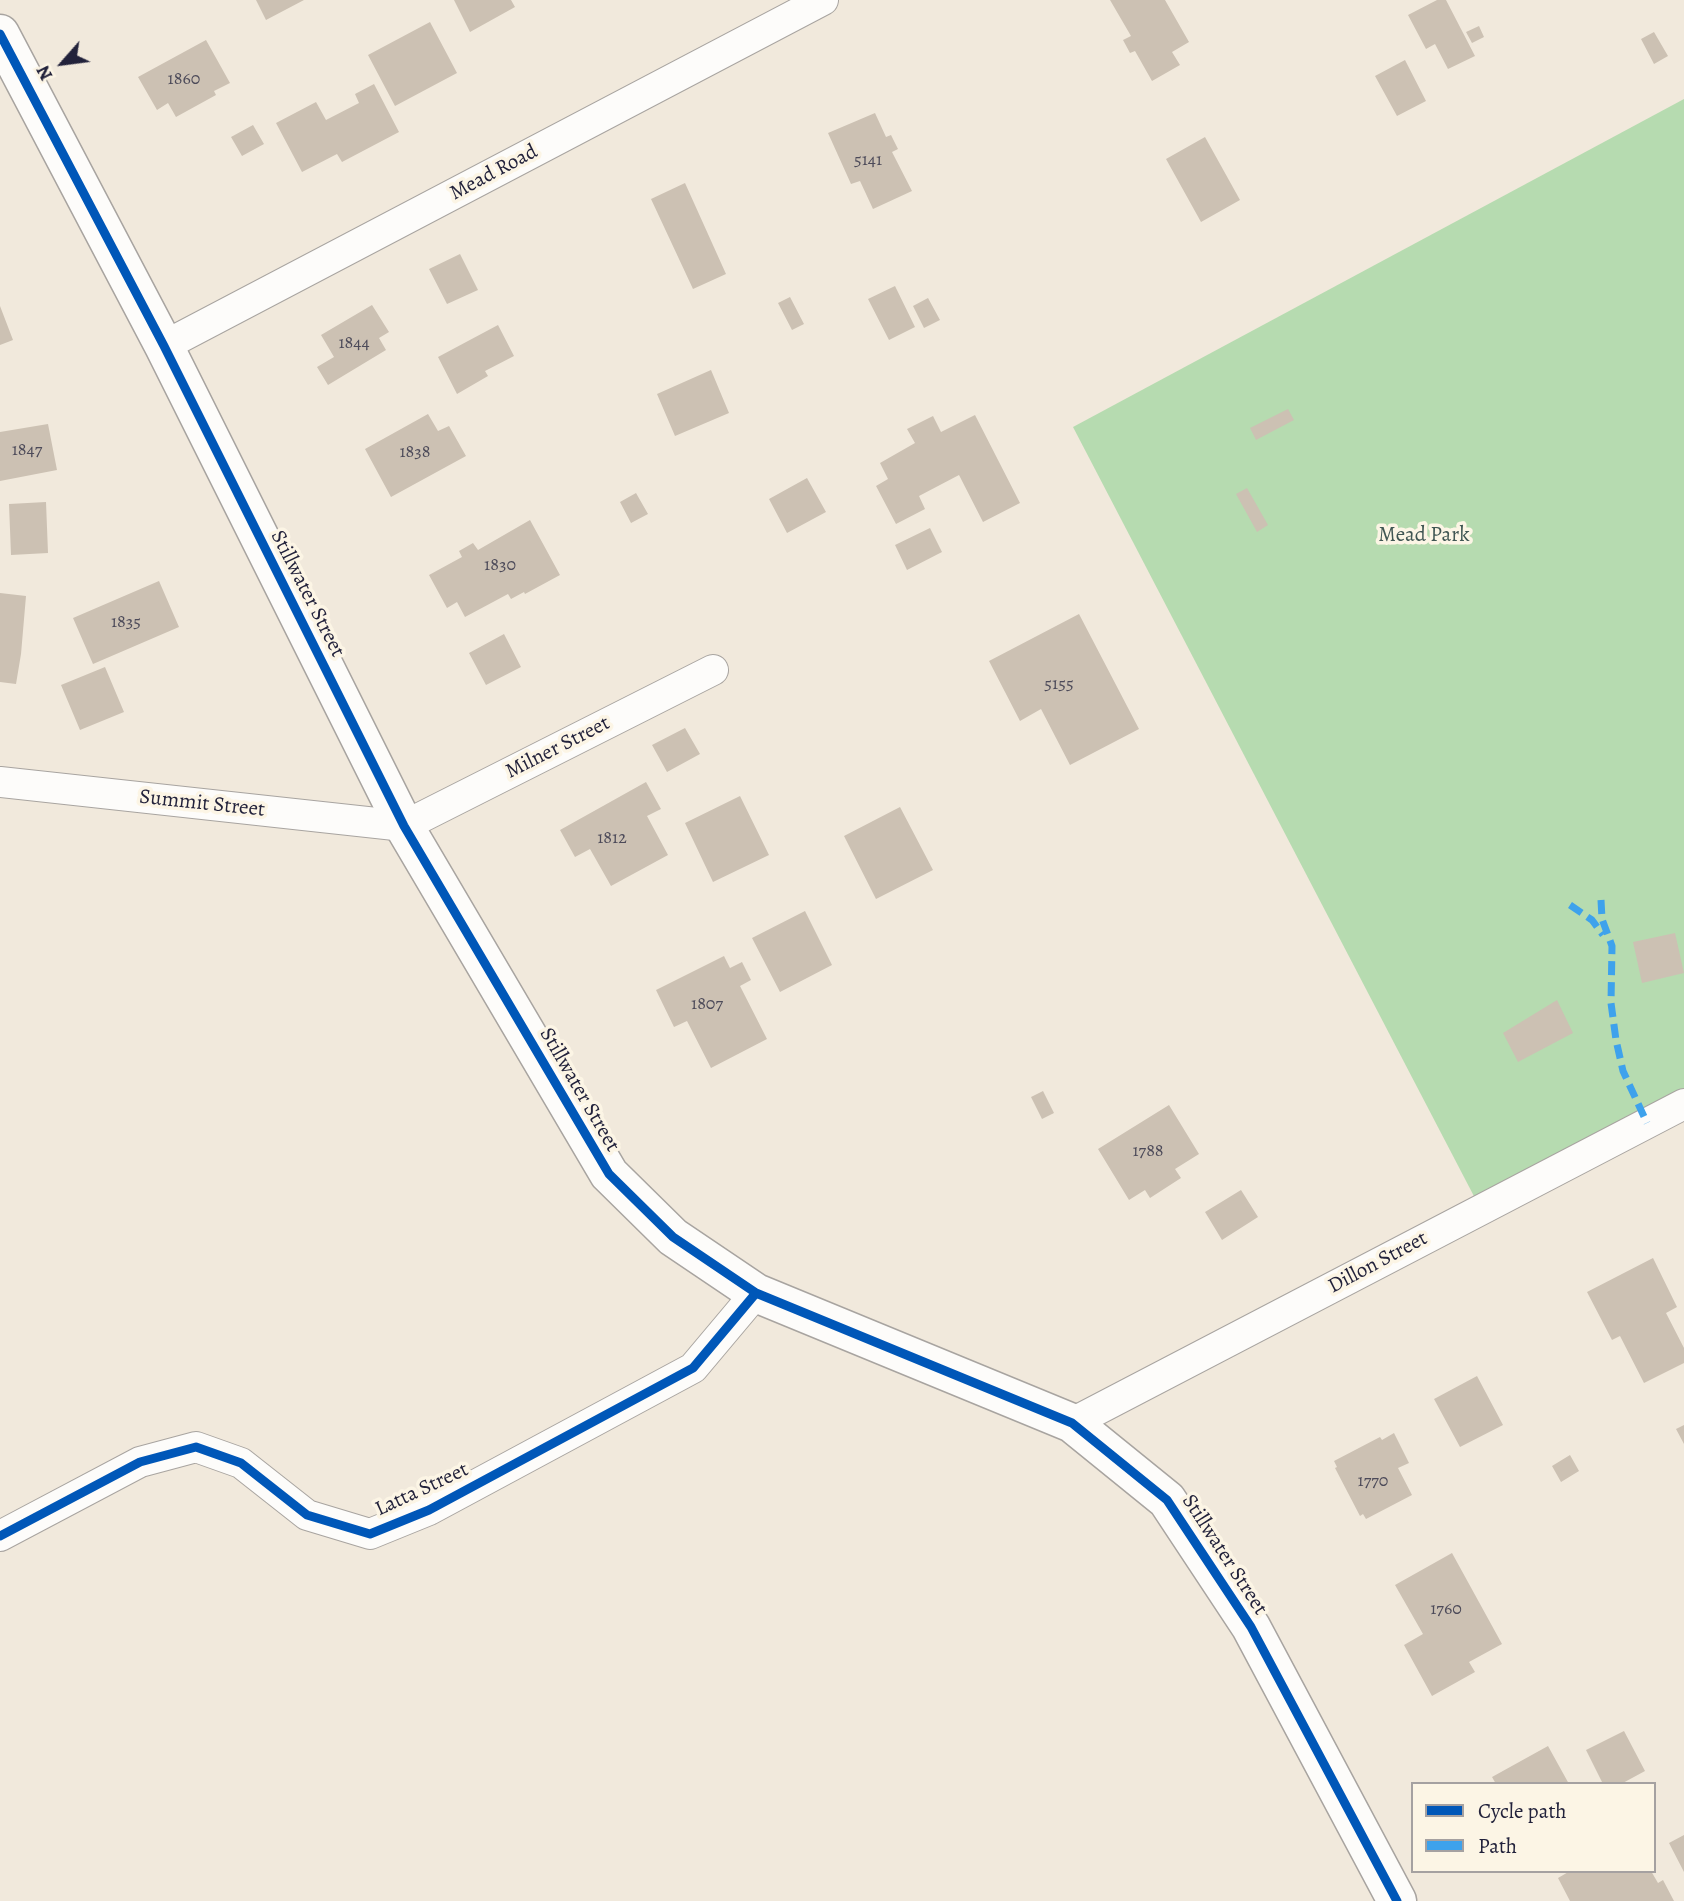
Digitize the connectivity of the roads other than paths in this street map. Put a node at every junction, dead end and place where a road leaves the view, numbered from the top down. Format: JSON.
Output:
{"nodes":[{"id":1,"x":823,"y":0,"type":"edge"},
{"id":2,"x":0,"y":34,"type":"edge"},
{"id":3,"x":164,"y":346,"type":"junction"},
{"id":4,"x":713,"y":670,"type":"dead end"},
{"id":5,"x":0,"y":782,"type":"edge"},
{"id":6,"x":404,"y":826,"type":"junction"},
{"id":7,"x":1684,"y":1104,"type":"edge"},
{"id":8,"x":755,"y":1293,"type":"junction"},
{"id":9,"x":1072,"y":1423,"type":"junction"},
{"id":10,"x":0,"y":1536,"type":"edge"},
{"id":11,"x":1397,"y":1901,"type":"edge"}],
"edges":[{"from":1,"to":3,"type":"street","name":"Mead Road"},
{"from":2,"to":3,"type":"street","name":"Stillwater Street"},
{"from":3,"to":6,"type":"street","name":"Stillwater Street"},
{"from":4,"to":6,"type":"street","name":"Milner Street"},
{"from":5,"to":6,"type":"street","name":"Summit Street"},
{"from":6,"to":8,"type":"street","name":"Stillwater Street"},
{"from":7,"to":9,"type":"street","name":"Dillon Street"},
{"from":8,"to":9,"type":"street","name":"Stillwater Street"},
{"from":8,"to":10,"type":"street","name":"Latta Street"},
{"from":9,"to":11,"type":"street","name":"Stillwater Street"}]}
